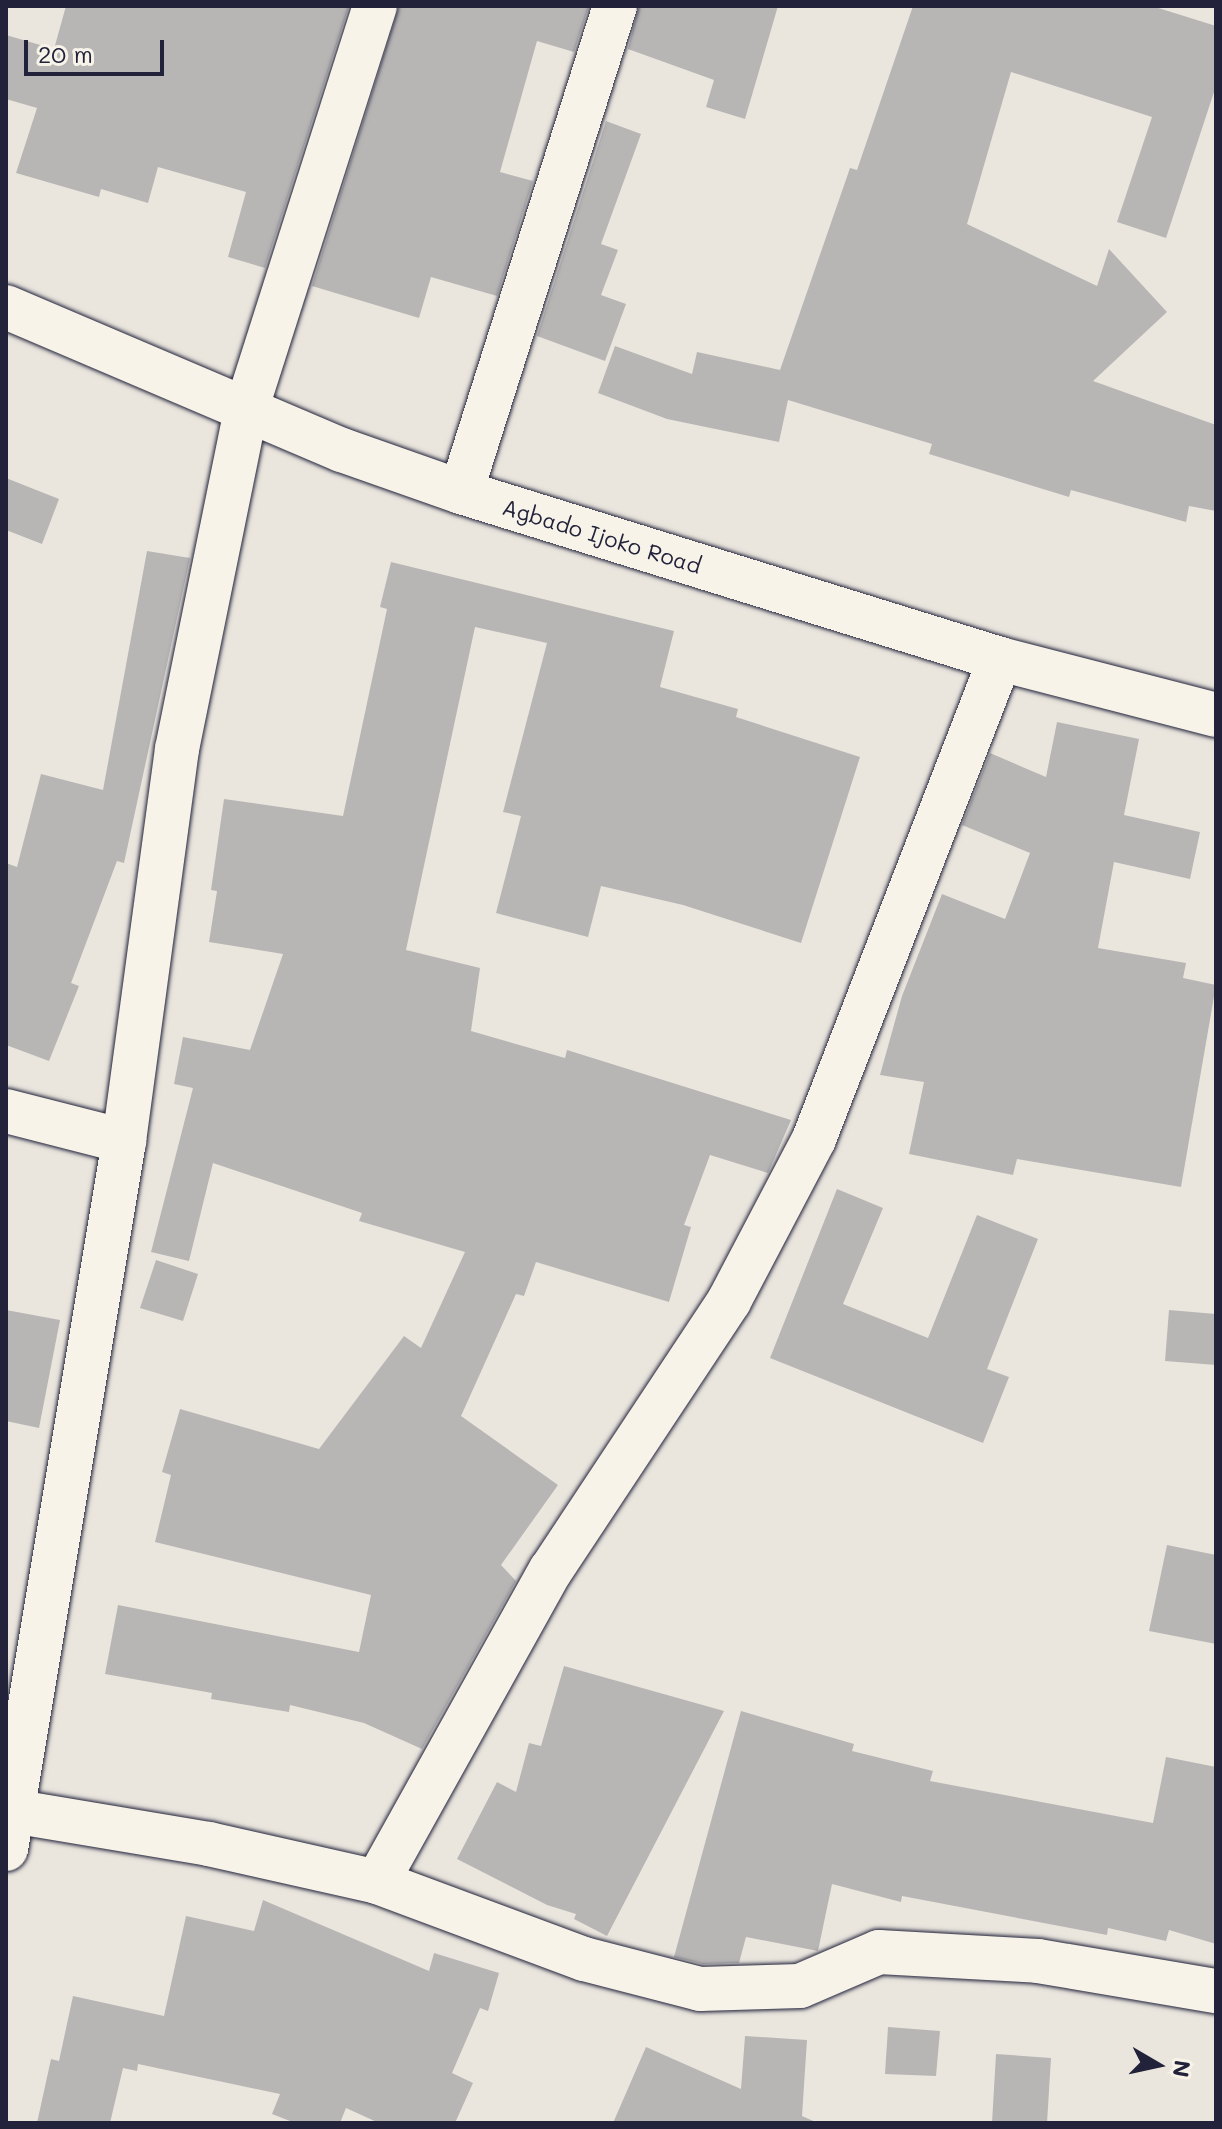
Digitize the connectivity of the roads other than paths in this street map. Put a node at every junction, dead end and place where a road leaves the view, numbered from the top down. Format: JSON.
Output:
{"nodes":[{"id":1,"x":375,"y":6,"type":"edge"},
{"id":2,"x":615,"y":6,"type":"edge"},
{"id":3,"x":6,"y":307,"type":"edge"},
{"id":4,"x":246,"y":410,"type":"junction"},
{"id":5,"x":461,"y":492,"type":"junction"},
{"id":6,"x":1000,"y":659,"type":"junction"},
{"id":7,"x":1216,"y":715,"type":"edge"},
{"id":8,"x":6,"y":1111,"type":"edge"},
{"id":9,"x":124,"y":1141,"type":"junction"},
{"id":10,"x":8,"y":1823,"type":"edge"},
{"id":11,"x":377,"y":1882,"type":"junction"},
{"id":12,"x":1216,"y":1991,"type":"edge"}],
"edges":[{"from":1,"to":4,"type":"street"},
{"from":2,"to":5,"type":"street"},
{"from":3,"to":4,"type":"street","name":"Agbado Ijoko Road"},
{"from":4,"to":5,"type":"street","name":"Agbado Ijoko Road"},
{"from":4,"to":9,"type":"street"},
{"from":5,"to":6,"type":"street","name":"Agbado Ijoko Road"},
{"from":6,"to":7,"type":"street","name":"Agbado Ijoko Road"},
{"from":6,"to":11,"type":"street"},
{"from":8,"to":9,"type":"street"},
{"from":9,"to":10,"type":"street"},
{"from":10,"to":11,"type":"street"},
{"from":11,"to":12,"type":"street"}]}
